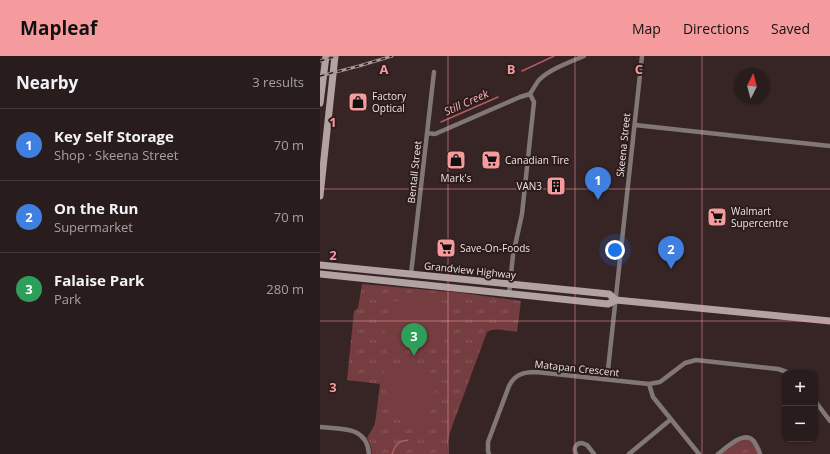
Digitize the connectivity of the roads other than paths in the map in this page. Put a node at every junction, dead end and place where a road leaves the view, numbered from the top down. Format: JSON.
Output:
{"nodes":[{"id":1,"x":326,"y":56,"type":"edge"},
{"id":2,"x":335,"y":56,"type":"edge"},
{"id":3,"x":584,"y":56,"type":"edge"},
{"id":4,"x":642,"y":56,"type":"edge"},
{"id":5,"x":434,"y":72,"type":"dead end"},
{"id":6,"x":530,"y":94,"type":"junction"},
{"id":7,"x":320,"y":103,"type":"edge"},
{"id":8,"x":635,"y":125,"type":"junction"},
{"id":9,"x":427,"y":133,"type":"junction"},
{"id":10,"x":830,"y":146,"type":"edge"},
{"id":11,"x":320,"y":196,"type":"edge"},
{"id":12,"x":320,"y":265,"type":"edge"},
{"id":13,"x":320,"y":274,"type":"edge"},
{"id":14,"x":411,"y":274,"type":"junction"},
{"id":15,"x":510,"y":284,"type":"junction"},
{"id":16,"x":509,"y":294,"type":"junction"},
{"id":17,"x":616,"y":300,"type":"junction"},
{"id":18,"x":830,"y":321,"type":"edge"},
{"id":19,"x":782,"y":370,"type":"edge"},
{"id":20,"x":607,"y":379,"type":"junction"},
{"id":21,"x":649,"y":384,"type":"junction"},
{"id":22,"x":818,"y":405,"type":"edge"},
{"id":23,"x":670,"y":420,"type":"junction"},
{"id":24,"x":830,"y":420,"type":"edge"},
{"id":25,"x":320,"y":427,"type":"edge"},
{"id":26,"x":369,"y":454,"type":"edge"},
{"id":27,"x":489,"y":454,"type":"edge"},
{"id":28,"x":576,"y":454,"type":"edge"},
{"id":29,"x":594,"y":454,"type":"edge"},
{"id":30,"x":629,"y":454,"type":"edge"},
{"id":31,"x":698,"y":454,"type":"edge"},
{"id":32,"x":718,"y":454,"type":"edge"},
{"id":33,"x":760,"y":454,"type":"edge"}],
"edges":[{"from":1,"to":7,"type":"main road"},
{"from":2,"to":11,"type":"main road"},
{"from":3,"to":6,"type":"street"},
{"from":4,"to":8,"type":"street","name":"Skeena Street"},
{"from":5,"to":9,"type":"street","name":"Bentall Street"},
{"from":6,"to":9,"type":"street"},
{"from":6,"to":15,"type":"street"},
{"from":8,"to":10,"type":"street"},
{"from":8,"to":17,"type":"street","name":"Skeena Street"},
{"from":9,"to":14,"type":"street","name":"Bentall Street"},
{"from":12,"to":14,"type":"main road","name":"Grandview Highway"},
{"from":13,"to":16,"type":"main road","name":"Grandview Highway"},
{"from":14,"to":15,"type":"main road","name":"Grandview Highway"},
{"from":15,"to":16,"type":"street"},
{"from":15,"to":17,"type":"main road","name":"Grandview Highway"},
{"from":16,"to":17,"type":"main road","name":"Grandview Highway"},
{"from":17,"to":18,"type":"main road","name":"Grandview Highway"},
{"from":17,"to":20,"type":"street","name":"Skeena Street"},
{"from":19,"to":21,"type":"street"},
{"from":20,"to":21,"type":"street","name":"Matapan Crescent"},
{"from":20,"to":27,"type":"street","name":"Matapan Crescent"},
{"from":21,"to":23,"type":"street"},
{"from":22,"to":24,"type":"street"},
{"from":23,"to":30,"type":"street"},
{"from":23,"to":31,"type":"street"},
{"from":25,"to":26,"type":"street"},
{"from":28,"to":29,"type":"street"},
{"from":32,"to":33,"type":"street"}]}
